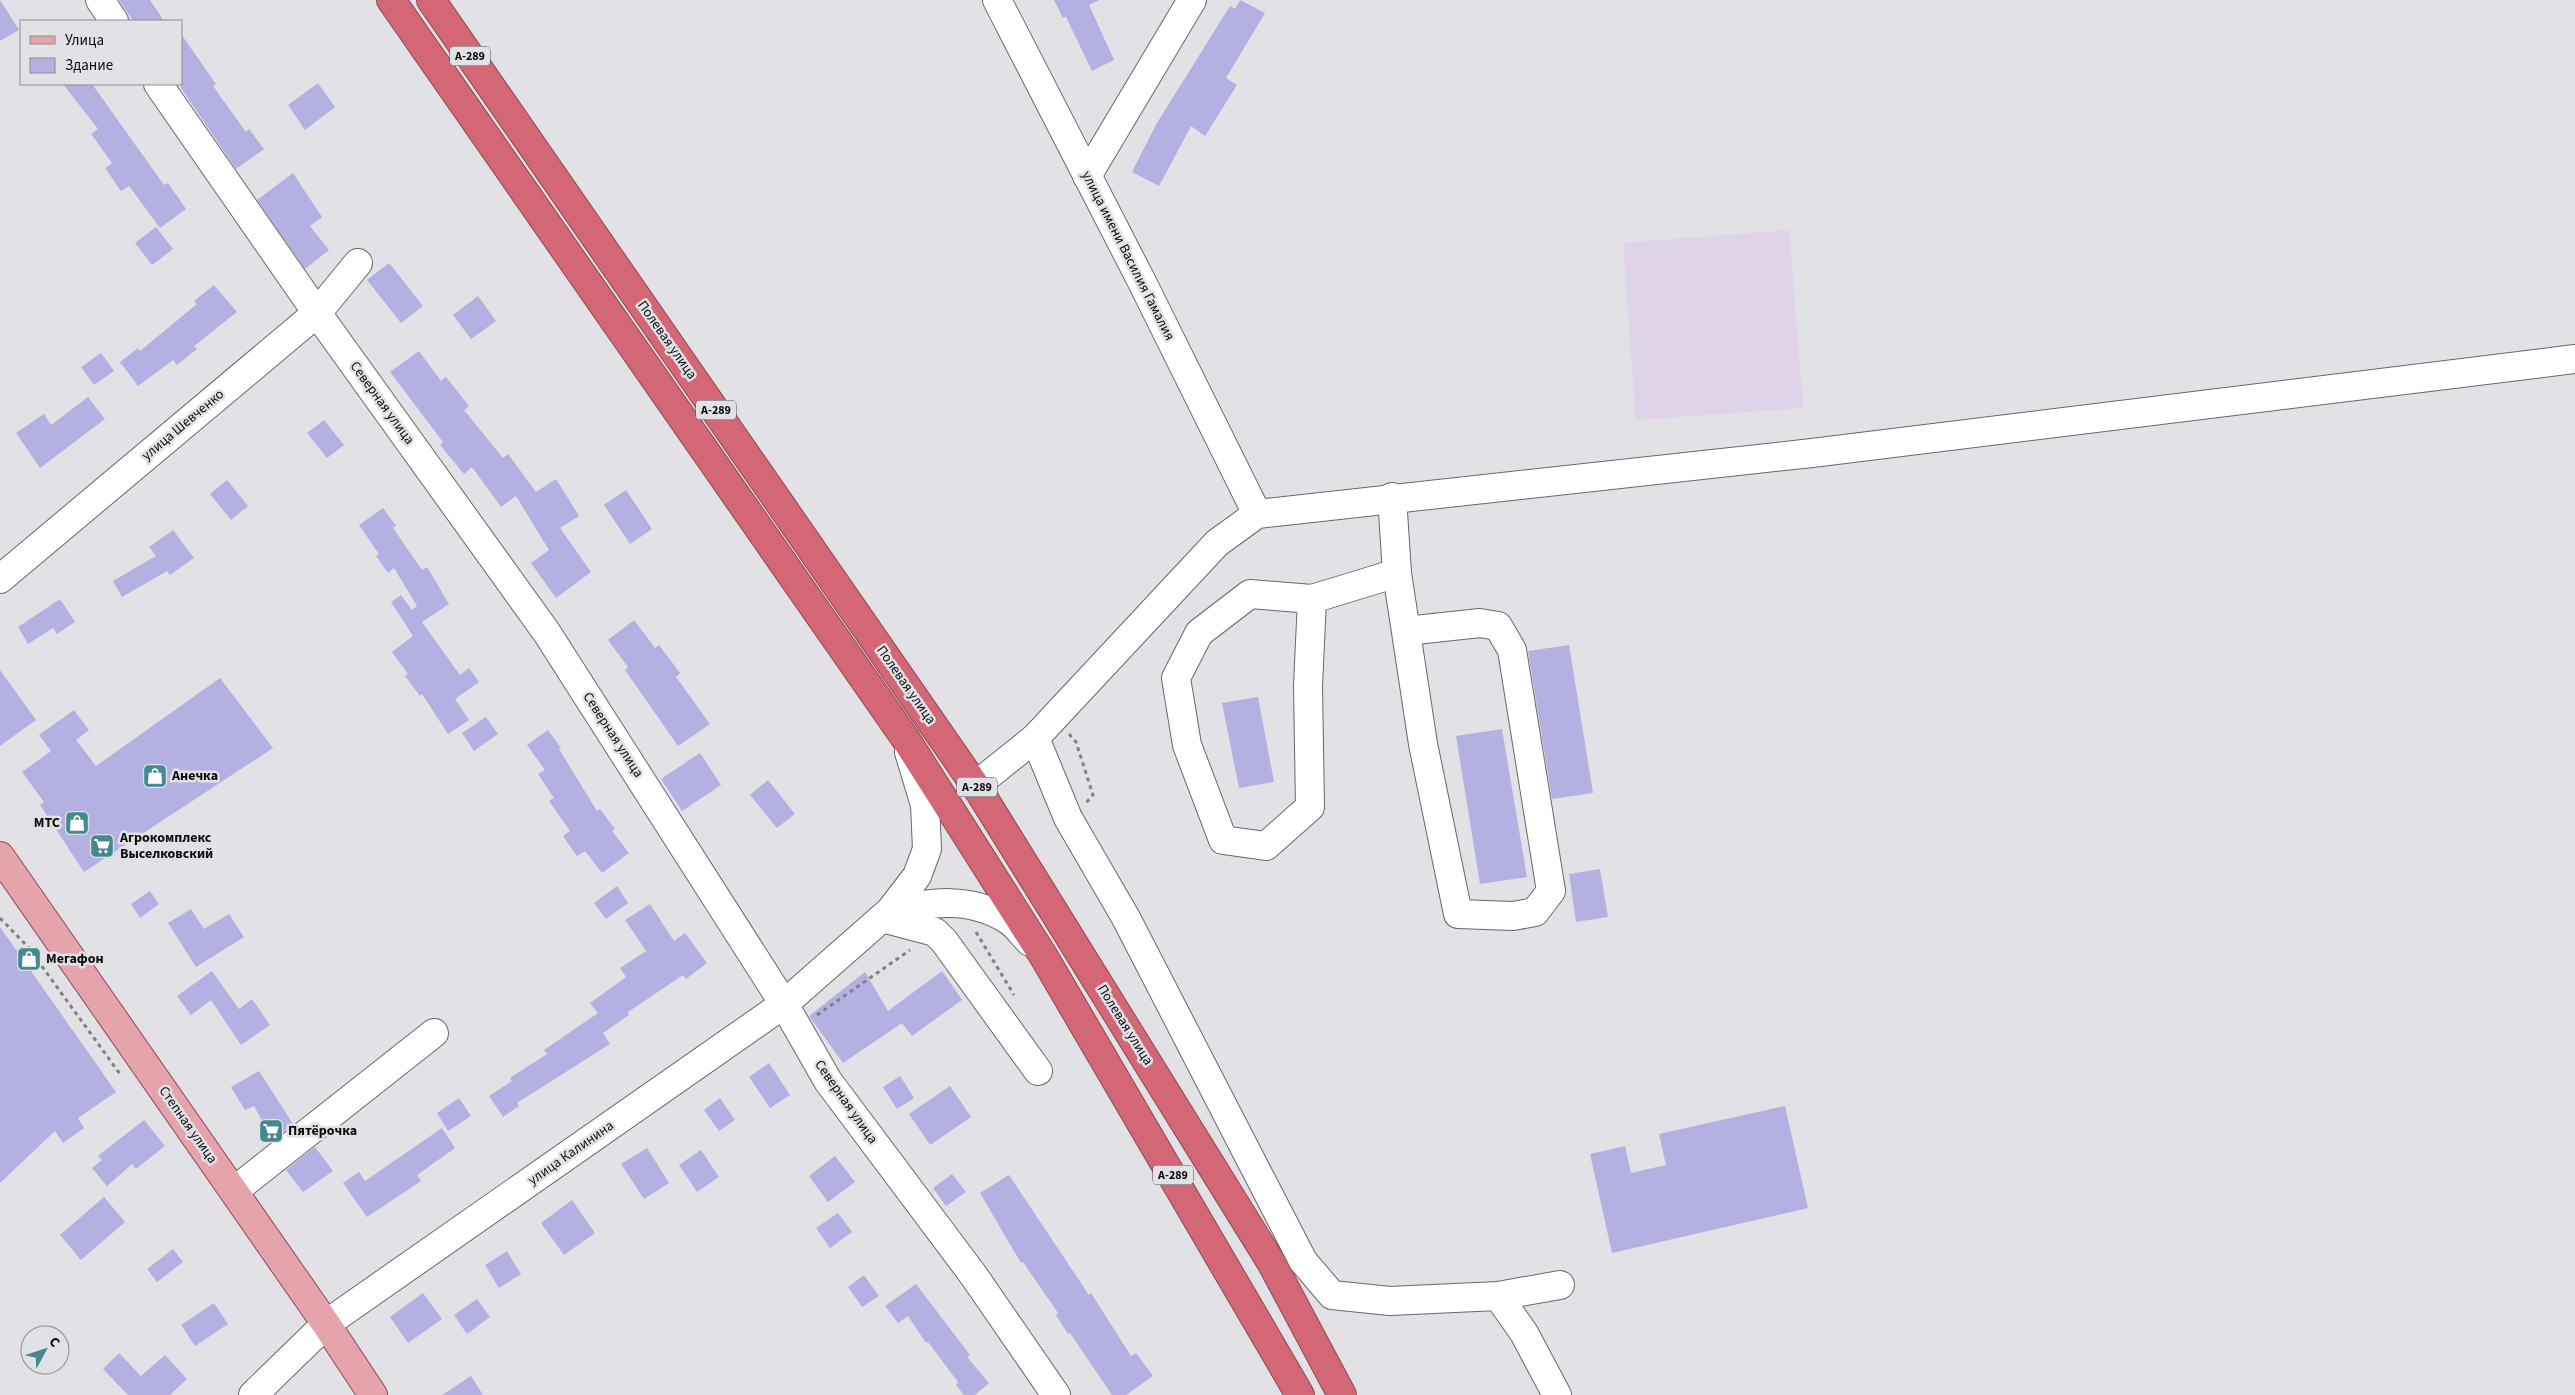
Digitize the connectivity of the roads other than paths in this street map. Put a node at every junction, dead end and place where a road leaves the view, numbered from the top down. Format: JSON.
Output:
{"nodes":[{"id":1,"x":100,"y":0,"type":"edge"},
{"id":2,"x":391,"y":0,"type":"edge"},
{"id":3,"x":431,"y":0,"type":"edge"},
{"id":4,"x":996,"y":0,"type":"edge"},
{"id":5,"x":1192,"y":0,"type":"edge"},
{"id":6,"x":113,"y":20,"type":"edge"},
{"id":7,"x":159,"y":85,"type":"edge"},
{"id":8,"x":1087,"y":176,"type":"junction"},
{"id":9,"x":358,"y":263,"type":"dead end"},
{"id":10,"x":317,"y":313,"type":"junction"},
{"id":11,"x":2575,"y":359,"type":"edge"},
{"id":12,"x":1392,"y":497,"type":"junction"},
{"id":13,"x":1257,"y":514,"type":"junction"},
{"id":14,"x":1397,"y":573,"type":"junction"},
{"id":15,"x":0,"y":579,"type":"edge"},
{"id":16,"x":1312,"y":599,"type":"junction"},
{"id":17,"x":1406,"y":631,"type":"junction"},
{"id":18,"x":904,"y":738,"type":"junction"},
{"id":19,"x":1035,"y":738,"type":"junction"},
{"id":20,"x":976,"y":786,"type":"junction"},
{"id":21,"x":0,"y":856,"type":"edge"},
{"id":22,"x":886,"y":915,"type":"junction"},
{"id":23,"x":1044,"y":957,"type":"junction"},
{"id":24,"x":784,"y":1004,"type":"junction"},
{"id":25,"x":434,"y":1033,"type":"dead end"},
{"id":26,"x":1038,"y":1071,"type":"dead end"},
{"id":27,"x":234,"y":1191,"type":"junction"},
{"id":28,"x":1560,"y":1285,"type":"dead end"},
{"id":29,"x":1498,"y":1296,"type":"junction"},
{"id":30,"x":326,"y":1324,"type":"junction"},
{"id":31,"x":253,"y":1395,"type":"edge"},
{"id":32,"x":373,"y":1395,"type":"edge"},
{"id":33,"x":1056,"y":1395,"type":"edge"},
{"id":34,"x":1300,"y":1395,"type":"edge"},
{"id":35,"x":1342,"y":1395,"type":"edge"},
{"id":36,"x":1557,"y":1395,"type":"edge"}],
"edges":[{"from":1,"to":6,"type":"street"},
{"from":2,"to":18,"type":"highway","number":"А-289"},
{"from":3,"to":20,"type":"highway","name":"Полевая улица","number":"А-289"},
{"from":4,"to":8,"type":"street","name":"улица имени Василия Гамалия"},
{"from":5,"to":8,"type":"street"},
{"from":7,"to":10,"type":"street","name":"Северная улица"},
{"from":8,"to":13,"type":"street","name":"улица имени Василия Гамалия"},
{"from":9,"to":10,"type":"street","name":"улица Шевченко"},
{"from":10,"to":15,"type":"street","name":"улица Шевченко"},
{"from":10,"to":24,"type":"street","name":"Северная улица"},
{"from":11,"to":12,"type":"street"},
{"from":12,"to":13,"type":"street"},
{"from":12,"to":14,"type":"street"},
{"from":13,"to":19,"type":"street"},
{"from":14,"to":16,"type":"street"},
{"from":14,"to":17,"type":"street"},
{"from":16,"to":16,"type":"street"},
{"from":17,"to":17,"type":"street"},
{"from":18,"to":22,"type":"street","number":"А-289"},
{"from":18,"to":23,"type":"highway","number":"А-289"},
{"from":19,"to":20,"type":"street"},
{"from":19,"to":29,"type":"street"},
{"from":20,"to":35,"type":"highway","name":"Полевая улица","number":"А-289"},
{"from":21,"to":27,"type":"main road","name":"Степная улица"},
{"from":22,"to":23,"type":"street","number":"А-289"},
{"from":22,"to":24,"type":"street","name":"улица Калинина"},
{"from":22,"to":26,"type":"street"},
{"from":23,"to":34,"type":"highway","number":"А-289"},
{"from":24,"to":30,"type":"street","name":"улица Калинина"},
{"from":24,"to":33,"type":"street","name":"Северная улица"},
{"from":25,"to":27,"type":"street"},
{"from":27,"to":30,"type":"main road","name":"Степная улица"},
{"from":28,"to":29,"type":"street"},
{"from":29,"to":36,"type":"street"},
{"from":30,"to":31,"type":"street","name":"улица Калинина"},
{"from":30,"to":32,"type":"main road","name":"Степная улица"}]}
